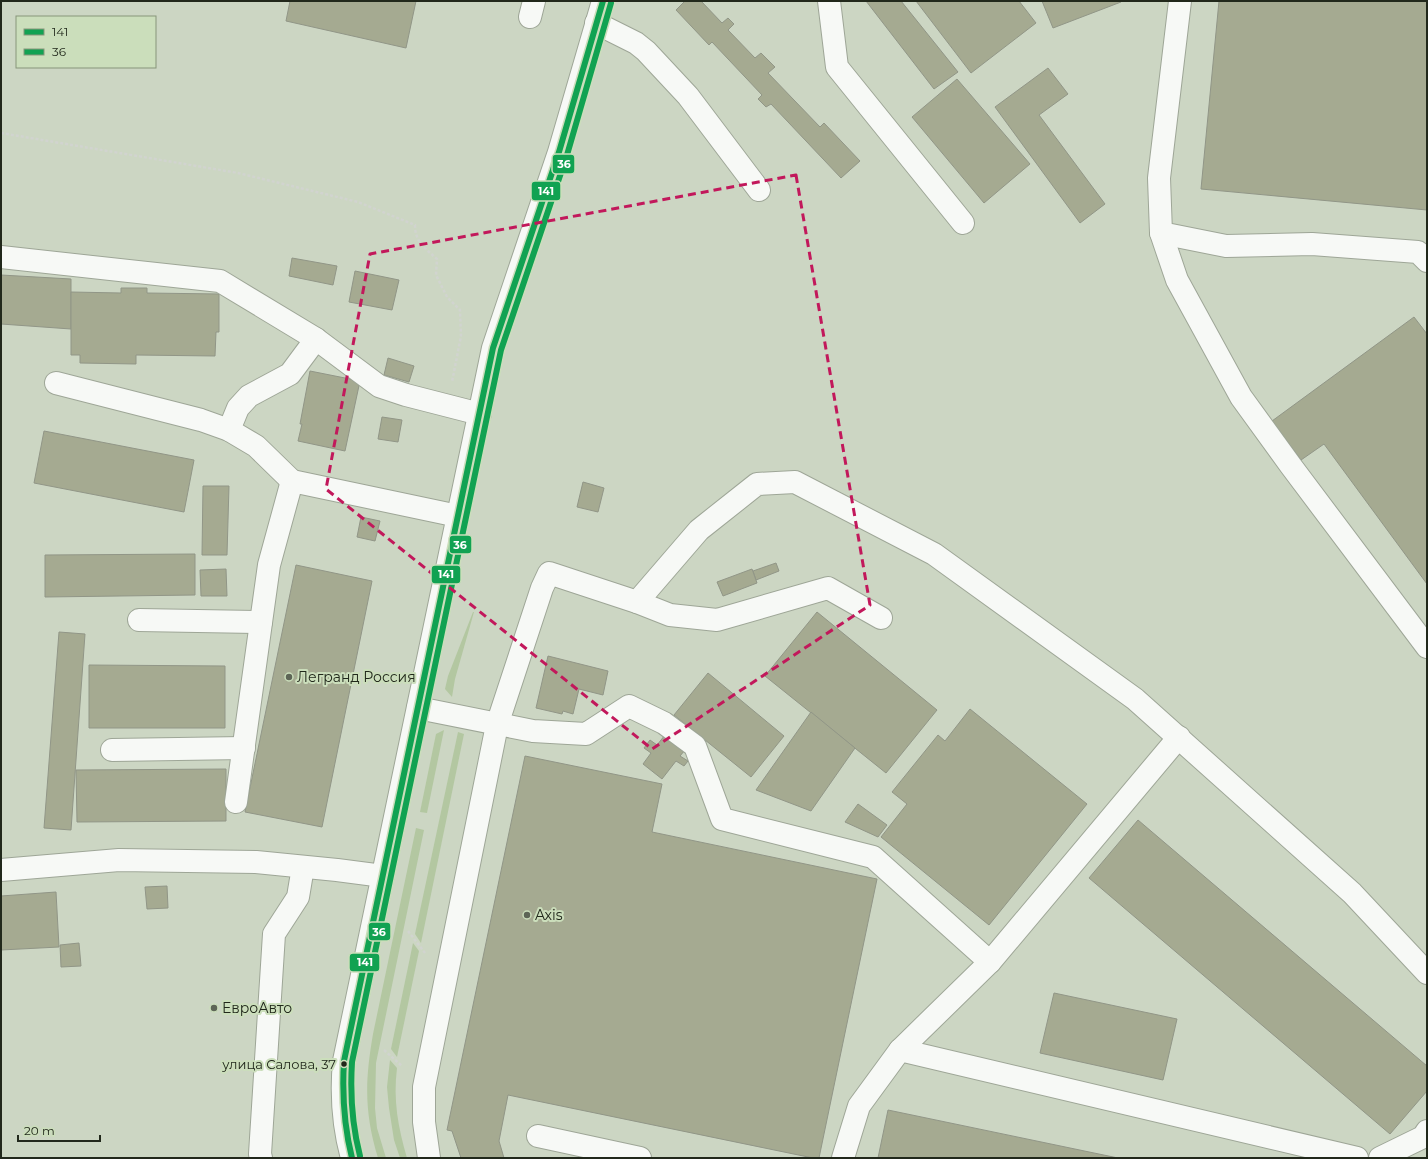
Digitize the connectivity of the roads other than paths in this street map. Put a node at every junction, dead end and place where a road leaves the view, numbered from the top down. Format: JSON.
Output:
{"nodes":[{"id":1,"x":603,"y":1,"type":"edge"},
{"id":2,"x":829,"y":1,"type":"edge"},
{"id":3,"x":1180,"y":1,"type":"edge"},
{"id":4,"x":596,"y":23,"type":"junction"},
{"id":5,"x":759,"y":190,"type":"dead end"},
{"id":6,"x":962,"y":224,"type":"dead end"},
{"id":7,"x":1162,"y":234,"type":"junction"},
{"id":8,"x":1,"y":257,"type":"edge"},
{"id":9,"x":1427,"y":261,"type":"edge"},
{"id":10,"x":316,"y":339,"type":"junction"},
{"id":11,"x":56,"y":383,"type":"dead end"},
{"id":12,"x":480,"y":414,"type":"junction"},
{"id":13,"x":229,"y":430,"type":"junction"},
{"id":14,"x":292,"y":481,"type":"junction"},
{"id":15,"x":458,"y":516,"type":"junction"},
{"id":16,"x":637,"y":602,"type":"junction"},
{"id":17,"x":881,"y":618,"type":"dead end"},
{"id":18,"x":139,"y":620,"type":"dead end"},
{"id":19,"x":261,"y":622,"type":"junction"},
{"id":20,"x":1427,"y":648,"type":"edge"},
{"id":21,"x":418,"y":708,"type":"junction"},
{"id":22,"x":497,"y":725,"type":"junction"},
{"id":23,"x":1179,"y":738,"type":"junction"},
{"id":24,"x":244,"y":748,"type":"junction"},
{"id":25,"x":112,"y":750,"type":"dead end"},
{"id":26,"x":236,"y":802,"type":"dead end"},
{"id":27,"x":303,"y":867,"type":"junction"},
{"id":28,"x":1,"y":870,"type":"edge"},
{"id":29,"x":383,"y":876,"type":"junction"},
{"id":30,"x":990,"y":962,"type":"junction"},
{"id":31,"x":1427,"y":973,"type":"edge"},
{"id":32,"x":900,"y":1050,"type":"junction"},
{"id":33,"x":1427,"y":1132,"type":"edge"},
{"id":34,"x":538,"y":1136,"type":"dead end"},
{"id":35,"x":261,"y":1158,"type":"edge"},
{"id":36,"x":352,"y":1158,"type":"edge"},
{"id":37,"x":429,"y":1158,"type":"edge"},
{"id":38,"x":640,"y":1158,"type":"edge"},
{"id":39,"x":843,"y":1158,"type":"edge"},
{"id":40,"x":1356,"y":1158,"type":"edge"},
{"id":41,"x":1380,"y":1158,"type":"edge"}],
"edges":[{"from":1,"to":4,"type":"street"},
{"from":2,"to":6,"type":"street"},
{"from":3,"to":7,"type":"street"},
{"from":4,"to":5,"type":"street"},
{"from":4,"to":12,"type":"street"},
{"from":7,"to":9,"type":"street"},
{"from":7,"to":20,"type":"street"},
{"from":8,"to":10,"type":"street"},
{"from":10,"to":12,"type":"street"},
{"from":10,"to":13,"type":"street"},
{"from":11,"to":13,"type":"street"},
{"from":12,"to":15,"type":"street"},
{"from":13,"to":14,"type":"street"},
{"from":14,"to":15,"type":"street"},
{"from":14,"to":19,"type":"street"},
{"from":15,"to":21,"type":"street"},
{"from":16,"to":17,"type":"street"},
{"from":16,"to":22,"type":"street"},
{"from":16,"to":23,"type":"street"},
{"from":18,"to":19,"type":"street"},
{"from":19,"to":24,"type":"street"},
{"from":21,"to":22,"type":"street"},
{"from":21,"to":29,"type":"street"},
{"from":22,"to":30,"type":"street"},
{"from":22,"to":37,"type":"street"},
{"from":23,"to":30,"type":"street"},
{"from":23,"to":31,"type":"street"},
{"from":24,"to":25,"type":"street"},
{"from":24,"to":26,"type":"street"},
{"from":27,"to":28,"type":"street"},
{"from":27,"to":29,"type":"street"},
{"from":27,"to":35,"type":"street"},
{"from":29,"to":36,"type":"street"},
{"from":30,"to":32,"type":"street"},
{"from":32,"to":39,"type":"street"},
{"from":32,"to":40,"type":"street"},
{"from":33,"to":41,"type":"street"},
{"from":34,"to":38,"type":"street"}]}
